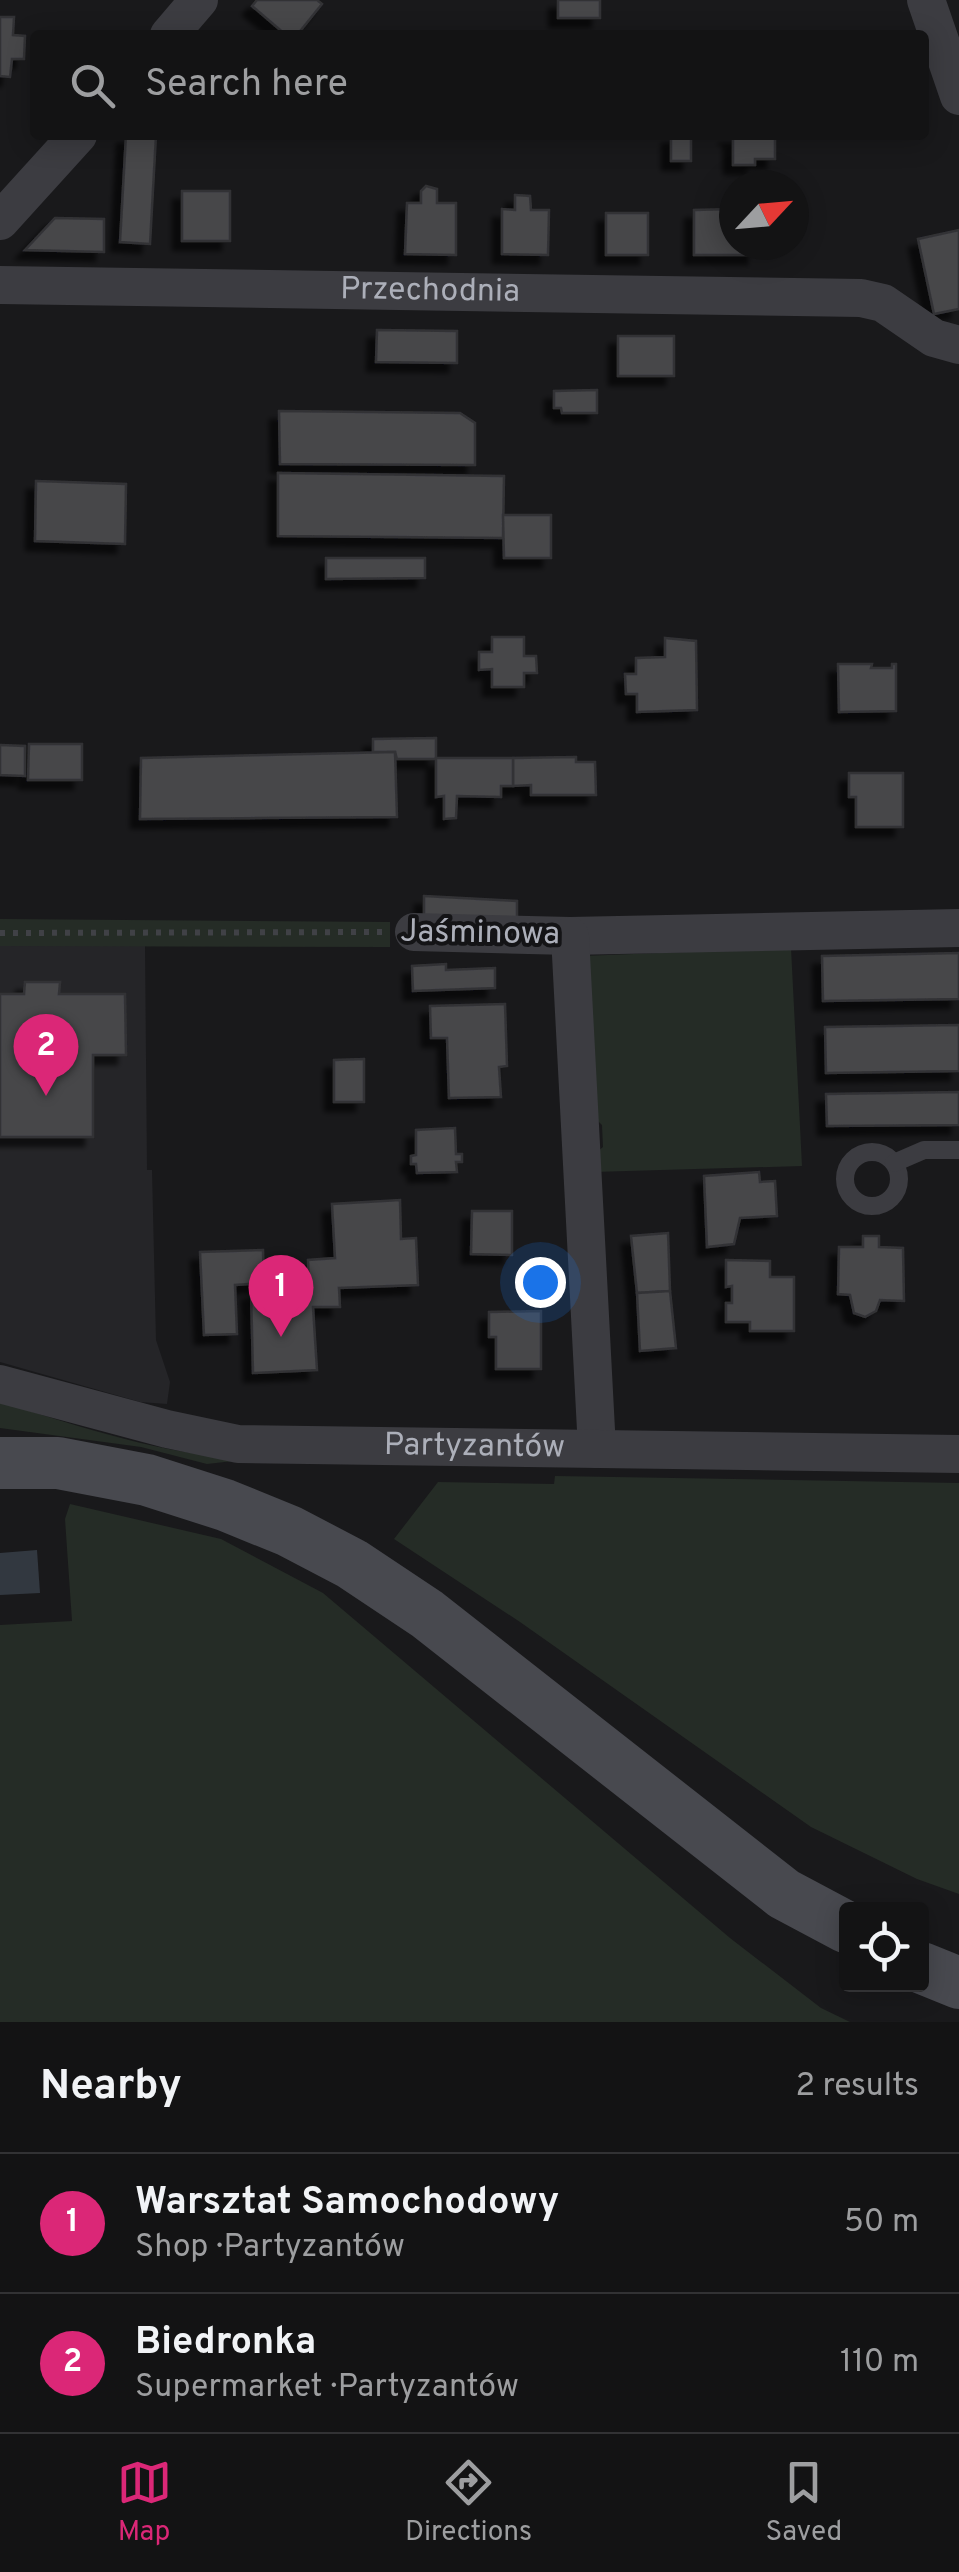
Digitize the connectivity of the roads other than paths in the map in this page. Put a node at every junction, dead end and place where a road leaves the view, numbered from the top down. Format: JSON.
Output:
{"nodes":[{"id":1,"x":199,"y":0,"type":"edge"},
{"id":2,"x":926,"y":0,"type":"edge"},
{"id":3,"x":173,"y":30,"type":"edge"},
{"id":4,"x":959,"y":96,"type":"edge"},
{"id":5,"x":73,"y":140,"type":"edge"},
{"id":6,"x":0,"y":221,"type":"edge"},
{"id":7,"x":0,"y":286,"type":"edge"},
{"id":8,"x":959,"y":345,"type":"edge"},
{"id":9,"x":959,"y":928,"type":"edge"},
{"id":10,"x":414,"y":932,"type":"road end"},
{"id":11,"x":570,"y":936,"type":"junction"},
{"id":12,"x":959,"y":1150,"type":"edge"},
{"id":13,"x":894,"y":1163,"type":"dead end"},
{"id":14,"x":0,"y":1384,"type":"edge"},
{"id":15,"x":597,"y":1450,"type":"junction"},
{"id":16,"x":959,"y":1454,"type":"edge"},
{"id":17,"x":0,"y":1463,"type":"edge"},
{"id":18,"x":839,"y":1923,"type":"edge"},
{"id":19,"x":929,"y":1971,"type":"edge"},
{"id":20,"x":959,"y":1983,"type":"edge"}],
"edges":[{"from":1,"to":3,"type":"street"},
{"from":2,"to":4,"type":"street"},
{"from":5,"to":6,"type":"street"},
{"from":7,"to":8,"type":"street","name":"Przechodnia"},
{"from":9,"to":11,"type":"street","name":"Jaśminowa"},
{"from":10,"to":11,"type":"street","name":"Jaśminowa"},
{"from":11,"to":15,"type":"street"},
{"from":12,"to":13,"type":"lane"},
{"from":14,"to":15,"type":"street","name":"Partyzantów"},
{"from":15,"to":16,"type":"street","name":"Partyzantów"},
{"from":17,"to":18,"type":"street"},
{"from":19,"to":20,"type":"street"}]}
